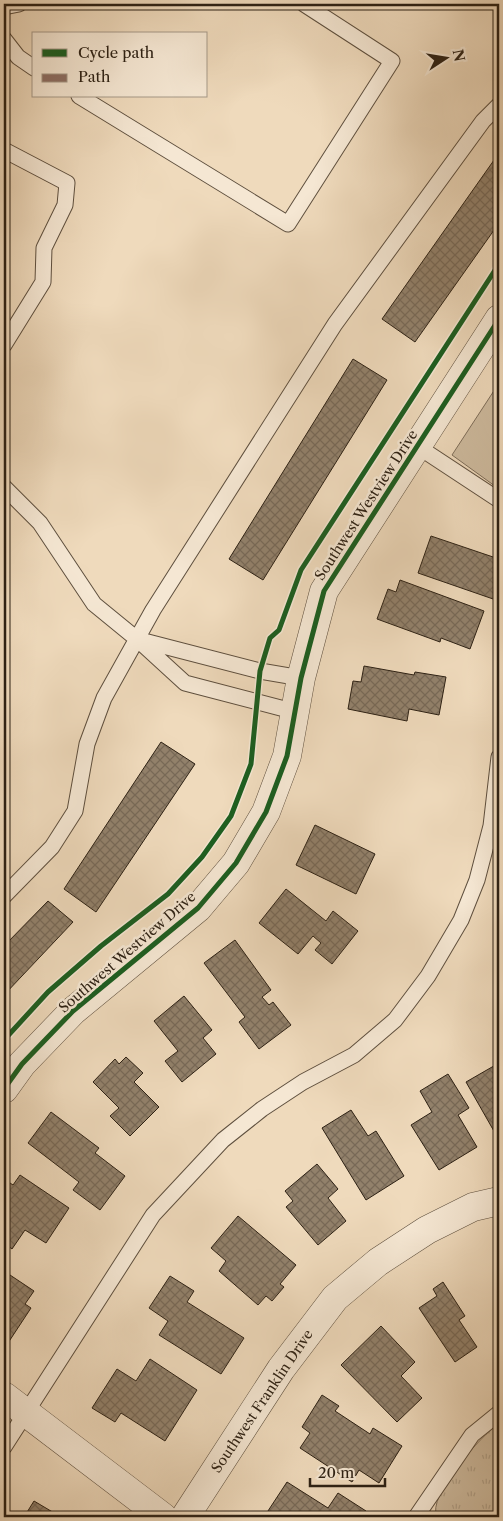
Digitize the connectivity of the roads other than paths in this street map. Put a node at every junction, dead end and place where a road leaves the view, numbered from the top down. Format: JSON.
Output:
{"nodes":[{"id":1,"x":19,"y":4,"type":"edge"},
{"id":2,"x":304,"y":4,"type":"edge"},
{"id":3,"x":4,"y":7,"type":"edge"},
{"id":4,"x":4,"y":39,"type":"edge"},
{"id":5,"x":32,"y":66,"type":"edge"},
{"id":6,"x":82,"y":98,"type":"edge"},
{"id":7,"x":499,"y":105,"type":"edge"},
{"id":8,"x":4,"y":150,"type":"edge"},
{"id":9,"x":499,"y":319,"type":"edge"},
{"id":10,"x":4,"y":344,"type":"edge"},
{"id":11,"x":417,"y":446,"type":"junction"},
{"id":12,"x":4,"y":487,"type":"edge"},
{"id":13,"x":499,"y":500,"type":"edge"},
{"id":14,"x":138,"y":640,"type":"junction"},
{"id":15,"x":301,"y":678,"type":"junction"},
{"id":16,"x":296,"y":712,"type":"junction"},
{"id":17,"x":499,"y":756,"type":"edge"},
{"id":18,"x":4,"y":896,"type":"edge"},
{"id":19,"x":4,"y":1089,"type":"edge"},
{"id":20,"x":499,"y":1201,"type":"edge"},
{"id":21,"x":4,"y":1396,"type":"edge"},
{"id":22,"x":26,"y":1411,"type":"junction"},
{"id":23,"x":499,"y":1413,"type":"edge"},
{"id":24,"x":4,"y":1447,"type":"edge"},
{"id":25,"x":163,"y":1517,"type":"edge"},
{"id":26,"x":185,"y":1517,"type":"edge"},
{"id":27,"x":417,"y":1517,"type":"edge"}],
"edges":[{"from":1,"to":3,"type":"lane"},
{"from":2,"to":6,"type":"lane"},
{"from":4,"to":5,"type":"lane"},
{"from":7,"to":14,"type":"lane"},
{"from":8,"to":10,"type":"lane"},
{"from":9,"to":11,"type":"street","name":"Southwest Westview Drive"},
{"from":11,"to":13,"type":"lane"},
{"from":11,"to":15,"type":"street","name":"Southwest Westview Drive"},
{"from":12,"to":14,"type":"lane"},
{"from":14,"to":15,"type":"lane"},
{"from":14,"to":16,"type":"lane"},
{"from":14,"to":18,"type":"lane"},
{"from":15,"to":16,"type":"street","name":"Southwest Westview Drive"},
{"from":16,"to":19,"type":"street","name":"Southwest Westview Drive"},
{"from":17,"to":22,"type":"lane"},
{"from":20,"to":26,"type":"street","name":"Southwest Franklin Drive"},
{"from":21,"to":22,"type":"street"},
{"from":22,"to":24,"type":"lane"},
{"from":22,"to":25,"type":"street"},
{"from":23,"to":27,"type":"lane"}]}
